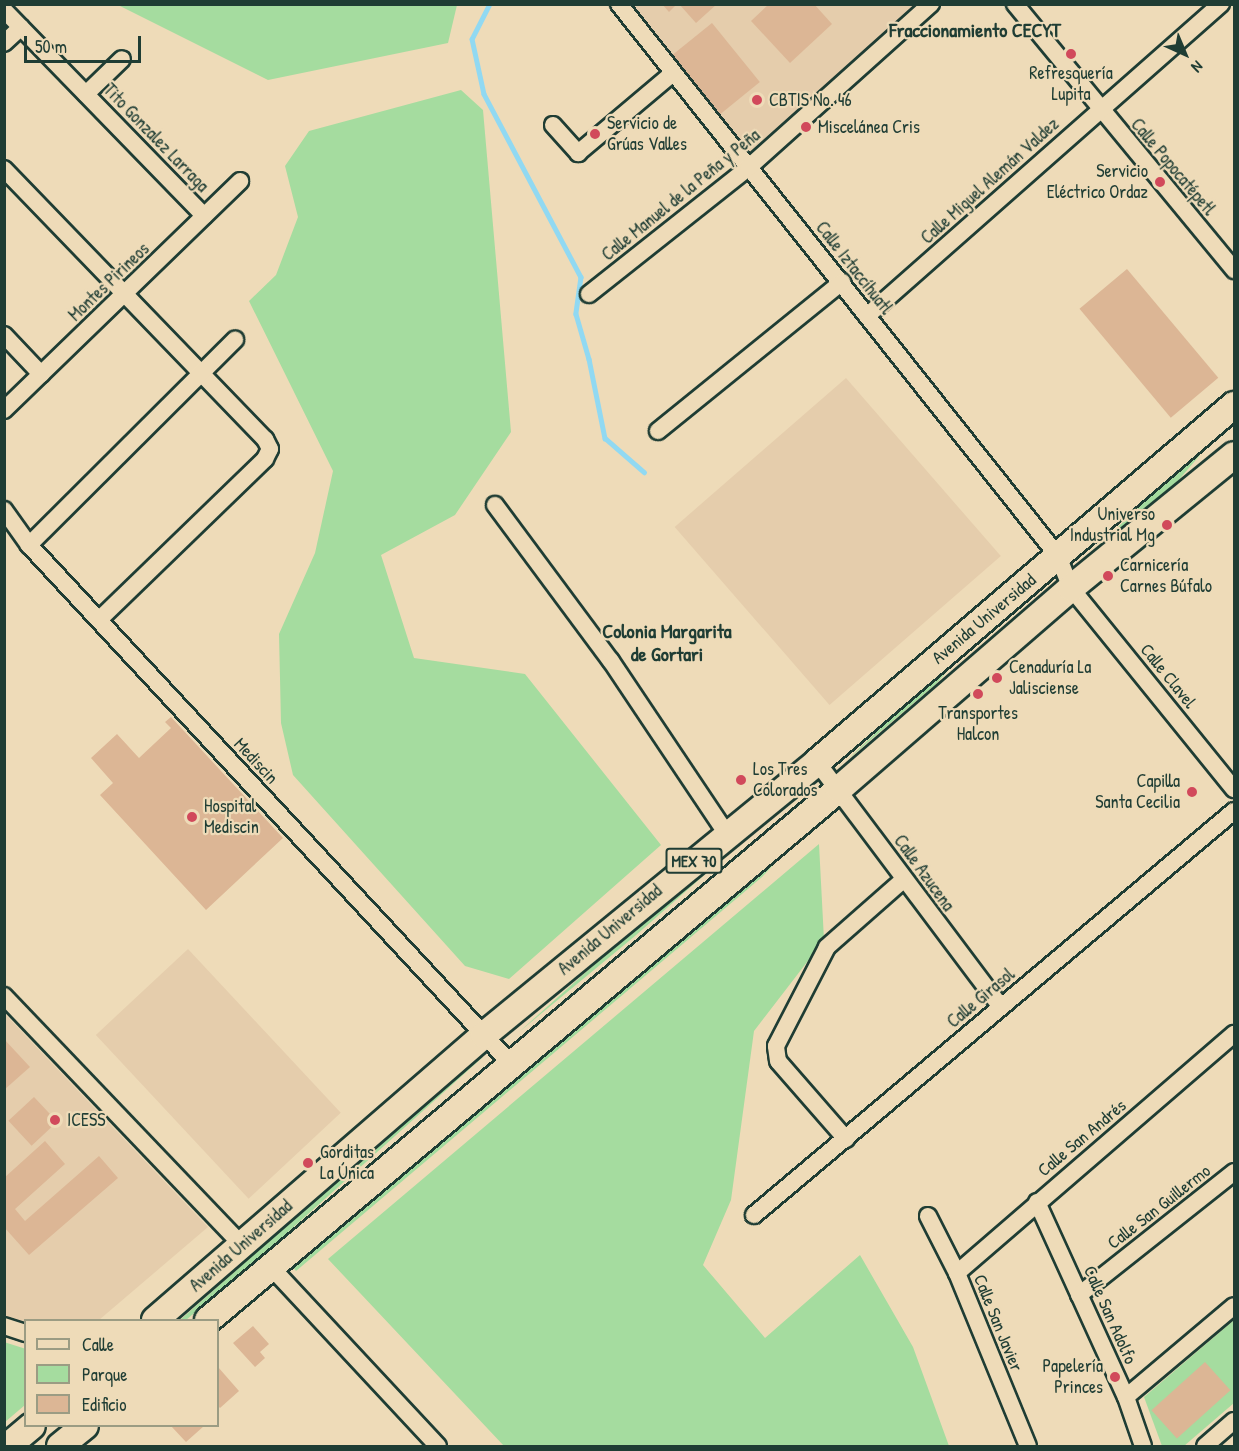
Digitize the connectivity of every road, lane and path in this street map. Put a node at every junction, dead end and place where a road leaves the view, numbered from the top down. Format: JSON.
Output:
{"nodes":[{"id":1,"x":619,"y":4,"type":"edge"},
{"id":2,"x":931,"y":4,"type":"edge"},
{"id":3,"x":1015,"y":4,"type":"edge"},
{"id":4,"x":1221,"y":4,"type":"edge"},
{"id":5,"x":4,"y":10,"type":"edge"},
{"id":6,"x":21,"y":27,"type":"junction"},
{"id":7,"x":4,"y":43,"type":"edge"},
{"id":8,"x":122,"y":58,"type":"dead end"},
{"id":9,"x":673,"y":73,"type":"junction"},
{"id":10,"x":86,"y":94,"type":"junction"},
{"id":11,"x":1099,"y":111,"type":"junction"},
{"id":12,"x":553,"y":125,"type":"dead end"},
{"id":13,"x":748,"y":168,"type":"junction"},
{"id":14,"x":4,"y":169,"type":"edge"},
{"id":15,"x":240,"y":181,"type":"dead end"},
{"id":16,"x":204,"y":216,"type":"junction"},
{"id":17,"x":1234,"y":270,"type":"edge"},
{"id":18,"x":842,"y":282,"type":"junction"},
{"id":19,"x":124,"y":294,"type":"junction"},
{"id":20,"x":589,"y":294,"type":"dead end"},
{"id":21,"x":867,"y":316,"type":"junction"},
{"id":22,"x":4,"y":335,"type":"edge"},
{"id":23,"x":236,"y":340,"type":"dead end"},
{"id":24,"x":41,"y":374,"type":"junction"},
{"id":25,"x":201,"y":374,"type":"junction"},
{"id":26,"x":1234,"y":405,"type":"edge"},
{"id":27,"x":4,"y":410,"type":"edge"},
{"id":28,"x":658,"y":431,"type":"dead end"},
{"id":29,"x":1234,"y":455,"type":"edge"},
{"id":30,"x":495,"y":505,"type":"dead end"},
{"id":31,"x":4,"y":510,"type":"edge"},
{"id":32,"x":29,"y":545,"type":"junction"},
{"id":33,"x":1058,"y":556,"type":"junction"},
{"id":34,"x":1071,"y":588,"type":"junction"},
{"id":35,"x":99,"y":620,"type":"junction"},
{"id":36,"x":817,"y":762,"type":"junction"},
{"id":37,"x":839,"y":789,"type":"junction"},
{"id":38,"x":1234,"y":789,"type":"edge"},
{"id":39,"x":1234,"y":811,"type":"edge"},
{"id":40,"x":727,"y":834,"type":"junction"},
{"id":41,"x":903,"y":880,"type":"junction"},
{"id":42,"x":4,"y":996,"type":"edge"},
{"id":43,"x":1000,"y":1007,"type":"junction"},
{"id":44,"x":1234,"y":1034,"type":"edge"},
{"id":45,"x":484,"y":1035,"type":"junction"},
{"id":46,"x":512,"y":1065,"type":"junction"},
{"id":47,"x":846,"y":1139,"type":"junction"},
{"id":48,"x":1234,"y":1172,"type":"edge"},
{"id":49,"x":1037,"y":1202,"type":"junction"},
{"id":50,"x":754,"y":1215,"type":"dead end"},
{"id":51,"x":928,"y":1216,"type":"dead end"},
{"id":52,"x":242,"y":1245,"type":"junction"},
{"id":53,"x":271,"y":1267,"type":"junction"},
{"id":54,"x":957,"y":1273,"type":"junction"},
{"id":55,"x":1079,"y":1295,"type":"junction"},
{"id":56,"x":1234,"y":1306,"type":"edge"},
{"id":57,"x":156,"y":1319,"type":"edge"},
{"id":58,"x":209,"y":1319,"type":"edge"},
{"id":59,"x":4,"y":1326,"type":"edge"},
{"id":60,"x":24,"y":1332,"type":"edge"},
{"id":61,"x":1126,"y":1397,"type":"junction"},
{"id":62,"x":1234,"y":1421,"type":"edge"},
{"id":63,"x":30,"y":1427,"type":"edge"},
{"id":64,"x":83,"y":1427,"type":"edge"},
{"id":65,"x":8,"y":1446,"type":"edge"},
{"id":66,"x":60,"y":1446,"type":"edge"},
{"id":67,"x":438,"y":1446,"type":"edge"},
{"id":68,"x":1028,"y":1446,"type":"edge"},
{"id":69,"x":1143,"y":1446,"type":"edge"},
{"id":70,"x":1206,"y":1446,"type":"edge"}],
"edges":[{"from":1,"to":9,"type":"street","name":"Calle Iztaccíhuatl"},
{"from":2,"to":13,"type":"street","name":"Calle Manuel de la Peña y Peña"},
{"from":3,"to":11,"type":"street","name":"Calle Popocatépetl"},
{"from":4,"to":11,"type":"street","name":"Calle Miguel Alemán Valdez"},
{"from":5,"to":6,"type":"street","name":"Tito Gonzalez Larraga"},
{"from":6,"to":7,"type":"street"},
{"from":6,"to":10,"type":"street","name":"Tito Gonzalez Larraga"},
{"from":8,"to":10,"type":"street"},
{"from":9,"to":12,"type":"street"},
{"from":9,"to":13,"type":"street","name":"Calle Iztaccíhuatl"},
{"from":10,"to":16,"type":"street","name":"Tito Gonzalez Larraga"},
{"from":11,"to":17,"type":"street","name":"Calle Popocatépetl"},
{"from":11,"to":21,"type":"street","name":"Calle Miguel Alemán Valdez"},
{"from":13,"to":18,"type":"street","name":"Calle Iztaccíhuatl"},
{"from":13,"to":20,"type":"street","name":"Calle Manuel de la Peña y Peña"},
{"from":14,"to":19,"type":"street"},
{"from":15,"to":16,"type":"street","name":"Montes Pirineos"},
{"from":16,"to":19,"type":"street","name":"Montes Pirineos"},
{"from":18,"to":21,"type":"street","name":"Calle Iztaccíhuatl"},
{"from":18,"to":28,"type":"street"},
{"from":19,"to":24,"type":"street","name":"Montes Pirineos"},
{"from":19,"to":25,"type":"street"},
{"from":21,"to":33,"type":"street","name":"Calle Iztaccíhuatl"},
{"from":22,"to":24,"type":"street"},
{"from":23,"to":25,"type":"street"},
{"from":24,"to":27,"type":"street","name":"Montes Pirineos"},
{"from":25,"to":32,"type":"street"},
{"from":25,"to":35,"type":"street"},
{"from":26,"to":33,"type":"main road","name":"Avenida Universidad","number":"MEX 70"},
{"from":29,"to":34,"type":"main road","name":"Avenida Universidad","number":"MEX 70"},
{"from":30,"to":40,"type":"street"},
{"from":31,"to":32,"type":"street","name":"Mediscin"},
{"from":32,"to":35,"type":"street","name":"Mediscin"},
{"from":33,"to":34,"type":"street","name":"Calle Iztaccíhuatl"},
{"from":33,"to":36,"type":"main road","name":"Avenida Universidad","number":"MEX 70"},
{"from":34,"to":37,"type":"main road","name":"Avenida Universidad","number":"MEX 70"},
{"from":34,"to":38,"type":"street","name":"Calle Clavel"},
{"from":35,"to":45,"type":"street","name":"Mediscin"},
{"from":36,"to":37,"type":"street","name":"Calle Azucena"},
{"from":36,"to":40,"type":"main road","name":"Avenida Universidad","number":"MEX 70"},
{"from":37,"to":41,"type":"street","name":"Calle Azucena"},
{"from":37,"to":46,"type":"main road","name":"Avenida Universidad","number":"MEX 70"},
{"from":39,"to":43,"type":"street","name":"Calle Girasol"},
{"from":40,"to":45,"type":"main road","name":"Avenida Universidad","number":"MEX 70"},
{"from":41,"to":43,"type":"street","name":"Calle Azucena"},
{"from":41,"to":47,"type":"street"},
{"from":42,"to":52,"type":"street"},
{"from":43,"to":47,"type":"street","name":"Calle Girasol"},
{"from":44,"to":49,"type":"street","name":"Calle San Andrés"},
{"from":45,"to":46,"type":"street","name":"Mediscin"},
{"from":45,"to":52,"type":"main road","name":"Avenida Universidad","number":"MEX 70"},
{"from":46,"to":53,"type":"main road","name":"Avenida Universidad","number":"MEX 70"},
{"from":47,"to":50,"type":"street","name":"Calle Girasol"},
{"from":48,"to":55,"type":"street","name":"Calle San Guillermo"},
{"from":49,"to":54,"type":"street","name":"Calle San Andrés"},
{"from":49,"to":55,"type":"street","name":"Calle San Adolfo"},
{"from":51,"to":54,"type":"street","name":"Calle San Javier"},
{"from":52,"to":57,"type":"main road","name":"Avenida Universidad","number":"MEX 70"},
{"from":53,"to":58,"type":"main road","name":"Avenida Universidad","number":"MEX 70"},
{"from":53,"to":67,"type":"street"},
{"from":54,"to":68,"type":"street","name":"Calle San Javier"},
{"from":55,"to":61,"type":"street","name":"Calle San Adolfo"},
{"from":56,"to":61,"type":"street"},
{"from":59,"to":60,"type":"street"},
{"from":61,"to":69,"type":"street","name":"Calle San Adolfo"},
{"from":62,"to":70,"type":"street"},
{"from":63,"to":65,"type":"main road"},
{"from":64,"to":66,"type":"main road"}]}
